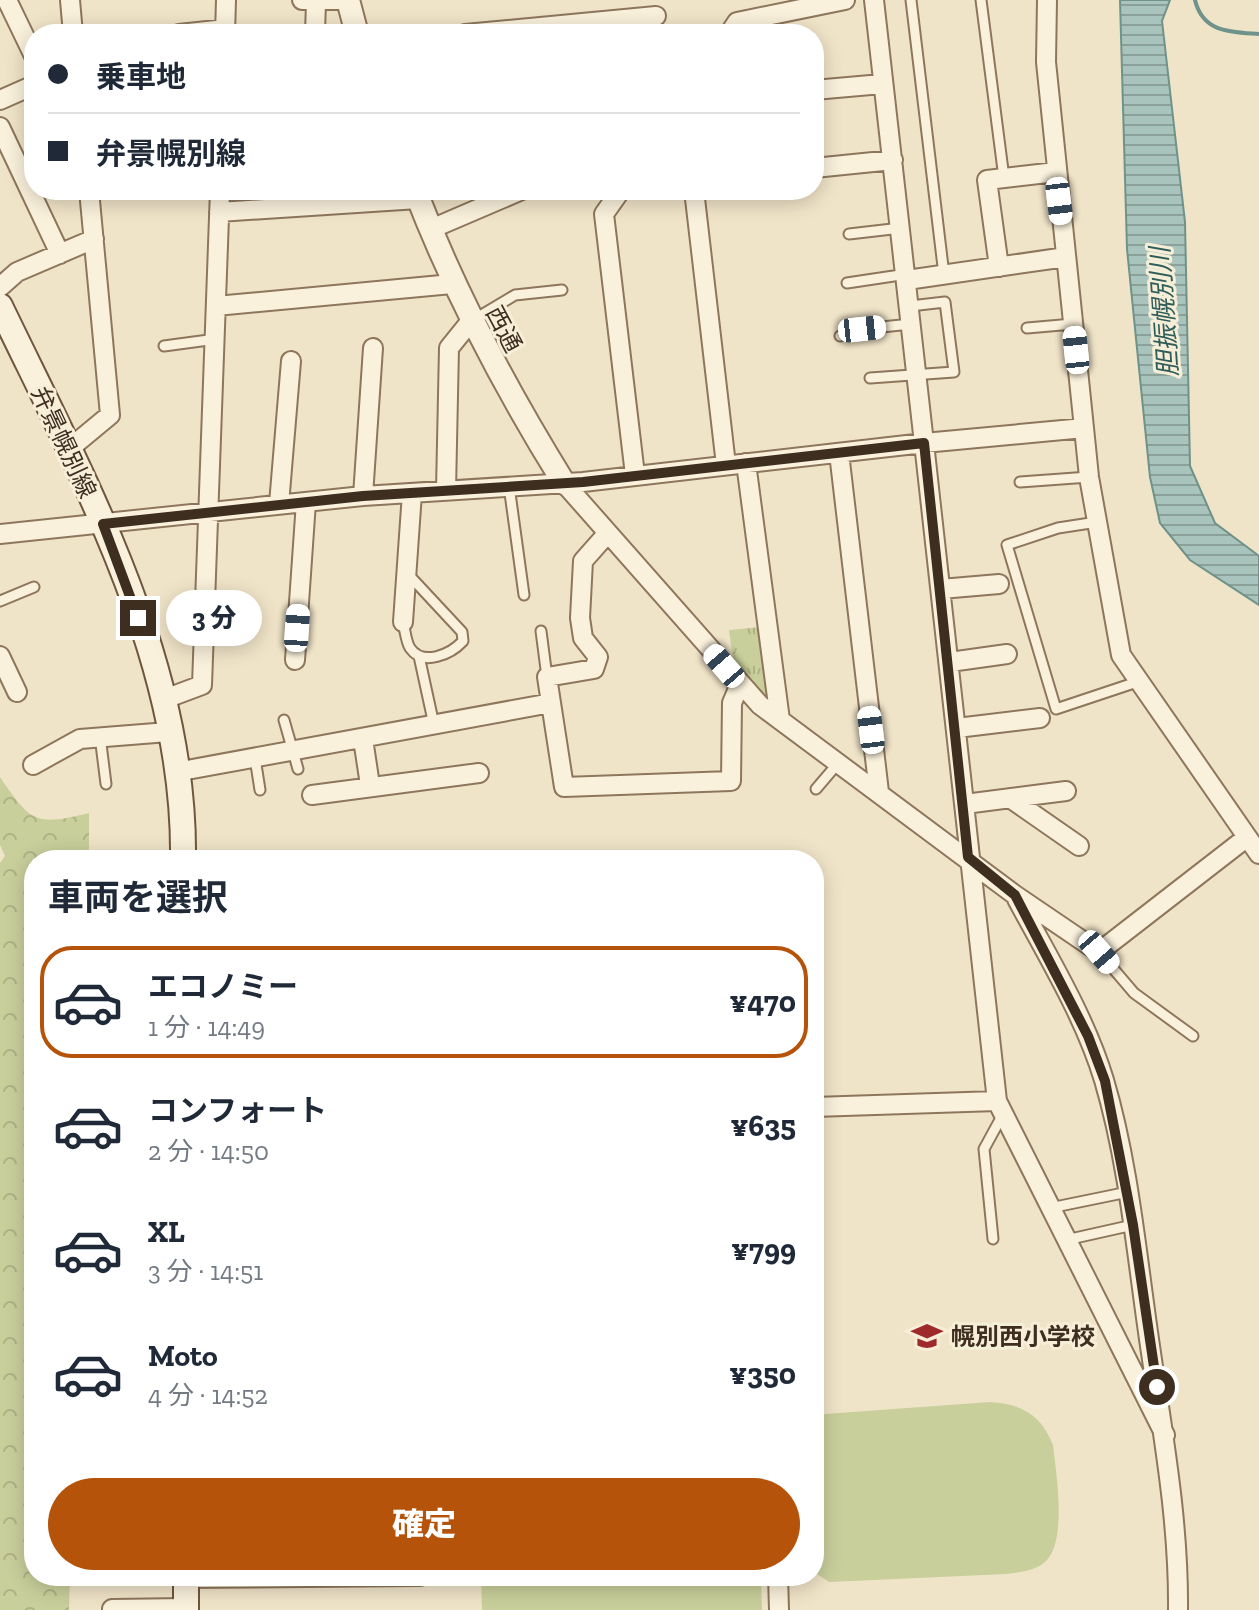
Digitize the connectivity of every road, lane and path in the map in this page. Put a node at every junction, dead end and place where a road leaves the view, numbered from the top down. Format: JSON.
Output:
{"nodes":[{"id":1,"x":7,"y":0,"type":"edge"},
{"id":2,"x":70,"y":0,"type":"edge"},
{"id":3,"x":226,"y":0,"type":"edge"},
{"id":4,"x":302,"y":0,"type":"edge"},
{"id":5,"x":348,"y":0,"type":"edge"},
{"id":6,"x":845,"y":0,"type":"edge"},
{"id":7,"x":874,"y":0,"type":"edge"},
{"id":8,"x":911,"y":0,"type":"edge"},
{"id":9,"x":981,"y":0,"type":"edge"},
{"id":10,"x":1047,"y":0,"type":"edge"},
{"id":11,"x":316,"y":1,"type":"edge"},
{"id":12,"x":656,"y":16,"type":"dead end"},
{"id":13,"x":72,"y":24,"type":"edge"},
{"id":14,"x":226,"y":24,"type":"edge"},
{"id":15,"x":315,"y":24,"type":"edge"},
{"id":16,"x":354,"y":24,"type":"edge"},
{"id":17,"x":571,"y":24,"type":"edge"},
{"id":18,"x":736,"y":24,"type":"edge"},
{"id":19,"x":24,"y":35,"type":"edge"},
{"id":20,"x":882,"y":84,"type":"junction"},
{"id":21,"x":24,"y":89,"type":"edge"},
{"id":22,"x":824,"y":89,"type":"edge"},
{"id":23,"x":0,"y":100,"type":"edge"},
{"id":24,"x":0,"y":127,"type":"edge"},
{"id":25,"x":893,"y":160,"type":"junction"},
{"id":26,"x":824,"y":167,"type":"edge"},
{"id":27,"x":1056,"y":172,"type":"junction"},
{"id":28,"x":24,"y":178,"type":"edge"},
{"id":29,"x":1004,"y":178,"type":"junction"},
{"id":30,"x":34,"y":200,"type":"edge"},
{"id":31,"x":90,"y":200,"type":"edge"},
{"id":32,"x":220,"y":200,"type":"edge"},
{"id":33,"x":351,"y":200,"type":"edge"},
{"id":34,"x":419,"y":200,"type":"edge"},
{"id":35,"x":499,"y":200,"type":"edge"},
{"id":36,"x":614,"y":200,"type":"edge"},
{"id":37,"x":695,"y":200,"type":"edge"},
{"id":38,"x":219,"y":212,"type":"junction"},
{"id":39,"x":901,"y":228,"type":"junction"},
{"id":40,"x":431,"y":229,"type":"junction"},
{"id":41,"x":849,"y":234,"type":"dead end"},
{"id":42,"x":94,"y":239,"type":"junction"},
{"id":43,"x":60,"y":254,"type":"junction"},
{"id":44,"x":1066,"y":257,"type":"junction"},
{"id":45,"x":999,"y":267,"type":"junction"},
{"id":46,"x":944,"y":275,"type":"junction"},
{"id":47,"x":907,"y":277,"type":"junction"},
{"id":48,"x":847,"y":283,"type":"dead end"},
{"id":49,"x":452,"y":284,"type":"junction"},
{"id":50,"x":0,"y":287,"type":"edge"},
{"id":51,"x":562,"y":290,"type":"dead end"},
{"id":52,"x":0,"y":306,"type":"edge"},
{"id":53,"x":216,"y":306,"type":"junction"},
{"id":54,"x":911,"y":315,"type":"junction"},
{"id":55,"x":470,"y":322,"type":"junction"},
{"id":56,"x":1073,"y":324,"type":"junction"},
{"id":57,"x":1027,"y":328,"type":"dead end"},
{"id":58,"x":840,"y":336,"type":"dead end"},
{"id":59,"x":216,"y":339,"type":"junction"},
{"id":60,"x":164,"y":346,"type":"dead end"},
{"id":61,"x":373,"y":348,"type":"dead end"},
{"id":62,"x":291,"y":361,"type":"dead end"},
{"id":63,"x":917,"y":375,"type":"junction"},
{"id":64,"x":870,"y":378,"type":"dead end"},
{"id":65,"x":1084,"y":428,"type":"junction"},
{"id":66,"x":924,"y":443,"type":"junction"},
{"id":67,"x":69,"y":449,"type":"junction"},
{"id":68,"x":839,"y":453,"type":"junction"},
{"id":69,"x":746,"y":463,"type":"junction"},
{"id":70,"x":726,"y":465,"type":"junction"},
{"id":71,"x":635,"y":475,"type":"junction"},
{"id":72,"x":1089,"y":477,"type":"junction"},
{"id":73,"x":1020,"y":482,"type":"dead end"},
{"id":74,"x":564,"y":483,"type":"junction"},
{"id":75,"x":509,"y":486,"type":"junction"},
{"id":76,"x":446,"y":490,"type":"junction"},
{"id":77,"x":412,"y":493,"type":"junction"},
{"id":78,"x":363,"y":496,"type":"junction"},
{"id":79,"x":306,"y":502,"type":"junction"},
{"id":80,"x":279,"y":504,"type":"junction"},
{"id":81,"x":210,"y":513,"type":"junction"},
{"id":82,"x":1097,"y":522,"type":"junction"},
{"id":83,"x":103,"y":524,"type":"junction"},
{"id":84,"x":0,"y":534,"type":"edge"},
{"id":85,"x":606,"y":535,"type":"junction"},
{"id":86,"x":407,"y":573,"type":"junction"},
{"id":87,"x":999,"y":584,"type":"dead end"},
{"id":88,"x":34,"y":587,"type":"dead end"},
{"id":89,"x":941,"y":589,"type":"junction"},
{"id":90,"x":524,"y":595,"type":"dead end"},
{"id":91,"x":0,"y":601,"type":"edge"},
{"id":92,"x":403,"y":622,"type":"joint"},
{"id":93,"x":541,"y":631,"type":"dead end"},
{"id":94,"x":1007,"y":654,"type":"dead end"},
{"id":95,"x":0,"y":656,"type":"edge"},
{"id":96,"x":419,"y":656,"type":"junction"},
{"id":97,"x":295,"y":660,"type":"dead end"},
{"id":98,"x":950,"y":662,"type":"junction"},
{"id":99,"x":547,"y":677,"type":"junction"},
{"id":100,"x":1137,"y":682,"type":"junction"},
{"id":101,"x":740,"y":684,"type":"junction"},
{"id":102,"x":17,"y":692,"type":"dead end"},
{"id":103,"x":162,"y":700,"type":"junction"},
{"id":104,"x":551,"y":703,"type":"junction"},
{"id":105,"x":1040,"y":718,"type":"dead end"},
{"id":106,"x":284,"y":720,"type":"dead end"},
{"id":107,"x":780,"y":720,"type":"junction"},
{"id":108,"x":434,"y":725,"type":"junction"},
{"id":109,"x":957,"y":728,"type":"junction"},
{"id":110,"x":168,"y":732,"type":"junction"},
{"id":111,"x":100,"y":735,"type":"junction"},
{"id":112,"x":363,"y":739,"type":"junction"},
{"id":113,"x":292,"y":750,"type":"junction"},
{"id":114,"x":255,"y":757,"type":"junction"},
{"id":115,"x":839,"y":762,"type":"junction"},
{"id":116,"x":33,"y":765,"type":"dead end"},
{"id":117,"x":298,"y":769,"type":"dead end"},
{"id":118,"x":176,"y":772,"type":"junction"},
{"id":119,"x":479,"y":773,"type":"dead end"},
{"id":120,"x":106,"y":784,"type":"dead end"},
{"id":121,"x":370,"y":785,"type":"junction"},
{"id":122,"x":816,"y":789,"type":"dead end"},
{"id":123,"x":260,"y":790,"type":"dead end"},
{"id":124,"x":1066,"y":791,"type":"dead end"},
{"id":125,"x":879,"y":792,"type":"junction"},
{"id":126,"x":312,"y":795,"type":"dead end"},
{"id":127,"x":1010,"y":798,"type":"junction"},
{"id":128,"x":965,"y":804,"type":"junction"},
{"id":129,"x":1246,"y":838,"type":"junction"},
{"id":130,"x":1079,"y":846,"type":"dead end"},
{"id":131,"x":182,"y":850,"type":"edge"},
{"id":132,"x":1259,"y":854,"type":"edge"},
{"id":133,"x":968,"y":857,"type":"junction"},
{"id":134,"x":1015,"y":895,"type":"junction"},
{"id":135,"x":1099,"y":952,"type":"junction"},
{"id":136,"x":1193,"y":1036,"type":"dead end"},
{"id":137,"x":824,"y":1107,"type":"edge"},
{"id":138,"x":1000,"y":1107,"type":"junction"},
{"id":139,"x":1128,"y":1192,"type":"junction"},
{"id":140,"x":1050,"y":1208,"type":"junction"},
{"id":141,"x":1133,"y":1225,"type":"junction"},
{"id":142,"x":993,"y":1239,"type":"dead end"},
{"id":143,"x":1066,"y":1240,"type":"junction"},
{"id":144,"x":1165,"y":1435,"type":"junction"},
{"id":145,"x":186,"y":1586,"type":"edge"},
{"id":146,"x":778,"y":1586,"type":"edge"},
{"id":147,"x":112,"y":1609,"type":"edge"},
{"id":148,"x":186,"y":1609,"type":"edge"},
{"id":149,"x":779,"y":1610,"type":"edge"},
{"id":150,"x":1178,"y":1610,"type":"edge"}],
"edges":[{"from":1,"to":19,"type":"street"},
{"from":2,"to":13,"type":"street"},
{"from":3,"to":14,"type":"street"},
{"from":4,"to":11,"type":"street"},
{"from":5,"to":11,"type":"street"},
{"from":5,"to":16,"type":"street"},
{"from":6,"to":18,"type":"street"},
{"from":7,"to":20,"type":"street"},
{"from":8,"to":46,"type":"lane"},
{"from":9,"to":29,"type":"lane"},
{"from":10,"to":27,"type":"street"},
{"from":11,"to":15,"type":"street"},
{"from":12,"to":17,"type":"street"},
{"from":20,"to":22,"type":"street"},
{"from":20,"to":25,"type":"street"},
{"from":21,"to":23,"type":"street"},
{"from":24,"to":28,"type":"street"},
{"from":25,"to":26,"type":"street"},
{"from":25,"to":39,"type":"street"},
{"from":27,"to":29,"type":"street"},
{"from":27,"to":44,"type":"street"},
{"from":29,"to":45,"type":"street"},
{"from":30,"to":43,"type":"street"},
{"from":31,"to":42,"type":"street"},
{"from":32,"to":38,"type":"street"},
{"from":33,"to":38,"type":"street"},
{"from":34,"to":40,"type":"street","name":"西通"},
{"from":35,"to":40,"type":"street"},
{"from":36,"to":71,"type":"street"},
{"from":37,"to":70,"type":"street"},
{"from":38,"to":53,"type":"street"},
{"from":39,"to":41,"type":"lane"},
{"from":39,"to":47,"type":"street"},
{"from":40,"to":49,"type":"street","name":"西通"},
{"from":42,"to":43,"type":"street"},
{"from":42,"to":67,"type":"street"},
{"from":43,"to":50,"type":"street"},
{"from":44,"to":45,"type":"street"},
{"from":44,"to":56,"type":"street"},
{"from":45,"to":46,"type":"street"},
{"from":46,"to":47,"type":"street"},
{"from":47,"to":48,"type":"lane"},
{"from":47,"to":54,"type":"street"},
{"from":49,"to":53,"type":"street"},
{"from":49,"to":55,"type":"street","name":"西通"},
{"from":51,"to":55,"type":"lane"},
{"from":52,"to":67,"type":"main road","name":"弁景幌別線"},
{"from":53,"to":59,"type":"street"},
{"from":54,"to":58,"type":"lane"},
{"from":54,"to":63,"type":"street"},
{"from":54,"to":63,"type":"lane"},
{"from":55,"to":74,"type":"street","name":"西通"},
{"from":55,"to":76,"type":"street"},
{"from":56,"to":57,"type":"lane"},
{"from":56,"to":65,"type":"street"},
{"from":59,"to":60,"type":"lane"},
{"from":59,"to":81,"type":"street"},
{"from":61,"to":78,"type":"street"},
{"from":62,"to":80,"type":"street"},
{"from":63,"to":64,"type":"lane"},
{"from":63,"to":66,"type":"street"},
{"from":65,"to":66,"type":"street"},
{"from":65,"to":72,"type":"street"},
{"from":66,"to":68,"type":"street"},
{"from":66,"to":89,"type":"street"},
{"from":67,"to":83,"type":"main road","name":"弁景幌別線"},
{"from":68,"to":69,"type":"street"},
{"from":68,"to":125,"type":"street"},
{"from":69,"to":70,"type":"street"},
{"from":69,"to":107,"type":"street"},
{"from":70,"to":71,"type":"street"},
{"from":71,"to":74,"type":"street"},
{"from":72,"to":73,"type":"lane"},
{"from":72,"to":82,"type":"street"},
{"from":74,"to":75,"type":"street"},
{"from":74,"to":85,"type":"street"},
{"from":75,"to":76,"type":"street"},
{"from":75,"to":90,"type":"lane"},
{"from":76,"to":77,"type":"street"},
{"from":77,"to":78,"type":"street"},
{"from":77,"to":86,"type":"street"},
{"from":78,"to":79,"type":"street"},
{"from":79,"to":80,"type":"street"},
{"from":79,"to":97,"type":"street"},
{"from":80,"to":81,"type":"street"},
{"from":81,"to":83,"type":"street"},
{"from":81,"to":103,"type":"street"},
{"from":82,"to":100,"type":"street"},
{"from":82,"to":100,"type":"lane"},
{"from":83,"to":84,"type":"street"},
{"from":83,"to":103,"type":"main road","name":"弁景幌別線"},
{"from":85,"to":99,"type":"street"},
{"from":85,"to":101,"type":"street"},
{"from":86,"to":92,"type":"street"},
{"from":86,"to":96,"type":"lane"},
{"from":87,"to":89,"type":"street"},
{"from":88,"to":91,"type":"lane"},
{"from":89,"to":98,"type":"street"},
{"from":92,"to":96,"type":"lane"},
{"from":93,"to":99,"type":"lane"},
{"from":94,"to":98,"type":"street"},
{"from":95,"to":102,"type":"street"},
{"from":96,"to":108,"type":"lane"},
{"from":98,"to":109,"type":"street"},
{"from":99,"to":104,"type":"street"},
{"from":100,"to":129,"type":"street"},
{"from":101,"to":104,"type":"street"},
{"from":101,"to":107,"type":"street"},
{"from":103,"to":110,"type":"main road","name":"弁景幌別線"},
{"from":104,"to":108,"type":"street"},
{"from":105,"to":109,"type":"street"},
{"from":106,"to":113,"type":"lane"},
{"from":107,"to":115,"type":"street"},
{"from":108,"to":112,"type":"street"},
{"from":109,"to":128,"type":"street"},
{"from":110,"to":111,"type":"street"},
{"from":110,"to":118,"type":"main road","name":"弁景幌別線"},
{"from":111,"to":116,"type":"street"},
{"from":111,"to":120,"type":"lane"},
{"from":112,"to":113,"type":"street"},
{"from":112,"to":121,"type":"street"},
{"from":113,"to":114,"type":"street"},
{"from":113,"to":117,"type":"lane"},
{"from":114,"to":118,"type":"street"},
{"from":114,"to":123,"type":"lane"},
{"from":115,"to":122,"type":"lane"},
{"from":115,"to":125,"type":"street"},
{"from":118,"to":131,"type":"main road","name":"弁景幌別線"},
{"from":119,"to":121,"type":"street"},
{"from":121,"to":126,"type":"street"},
{"from":124,"to":127,"type":"street"},
{"from":125,"to":133,"type":"street"},
{"from":127,"to":128,"type":"street"},
{"from":127,"to":130,"type":"street"},
{"from":128,"to":133,"type":"street"},
{"from":129,"to":132,"type":"street"},
{"from":129,"to":135,"type":"street"},
{"from":133,"to":134,"type":"street"},
{"from":133,"to":138,"type":"street"},
{"from":134,"to":135,"type":"street"},
{"from":134,"to":139,"type":"street"},
{"from":135,"to":136,"type":"lane"},
{"from":137,"to":138,"type":"street"},
{"from":138,"to":140,"type":"street"},
{"from":138,"to":142,"type":"lane"},
{"from":139,"to":140,"type":"lane"},
{"from":139,"to":141,"type":"street"},
{"from":140,"to":143,"type":"street"},
{"from":141,"to":143,"type":"lane"},
{"from":141,"to":144,"type":"street"},
{"from":143,"to":144,"type":"street"},
{"from":144,"to":150,"type":"street"},
{"from":145,"to":148,"type":"main road"},
{"from":146,"to":149,"type":"street"},
{"from":147,"to":148,"type":"street"}]}
